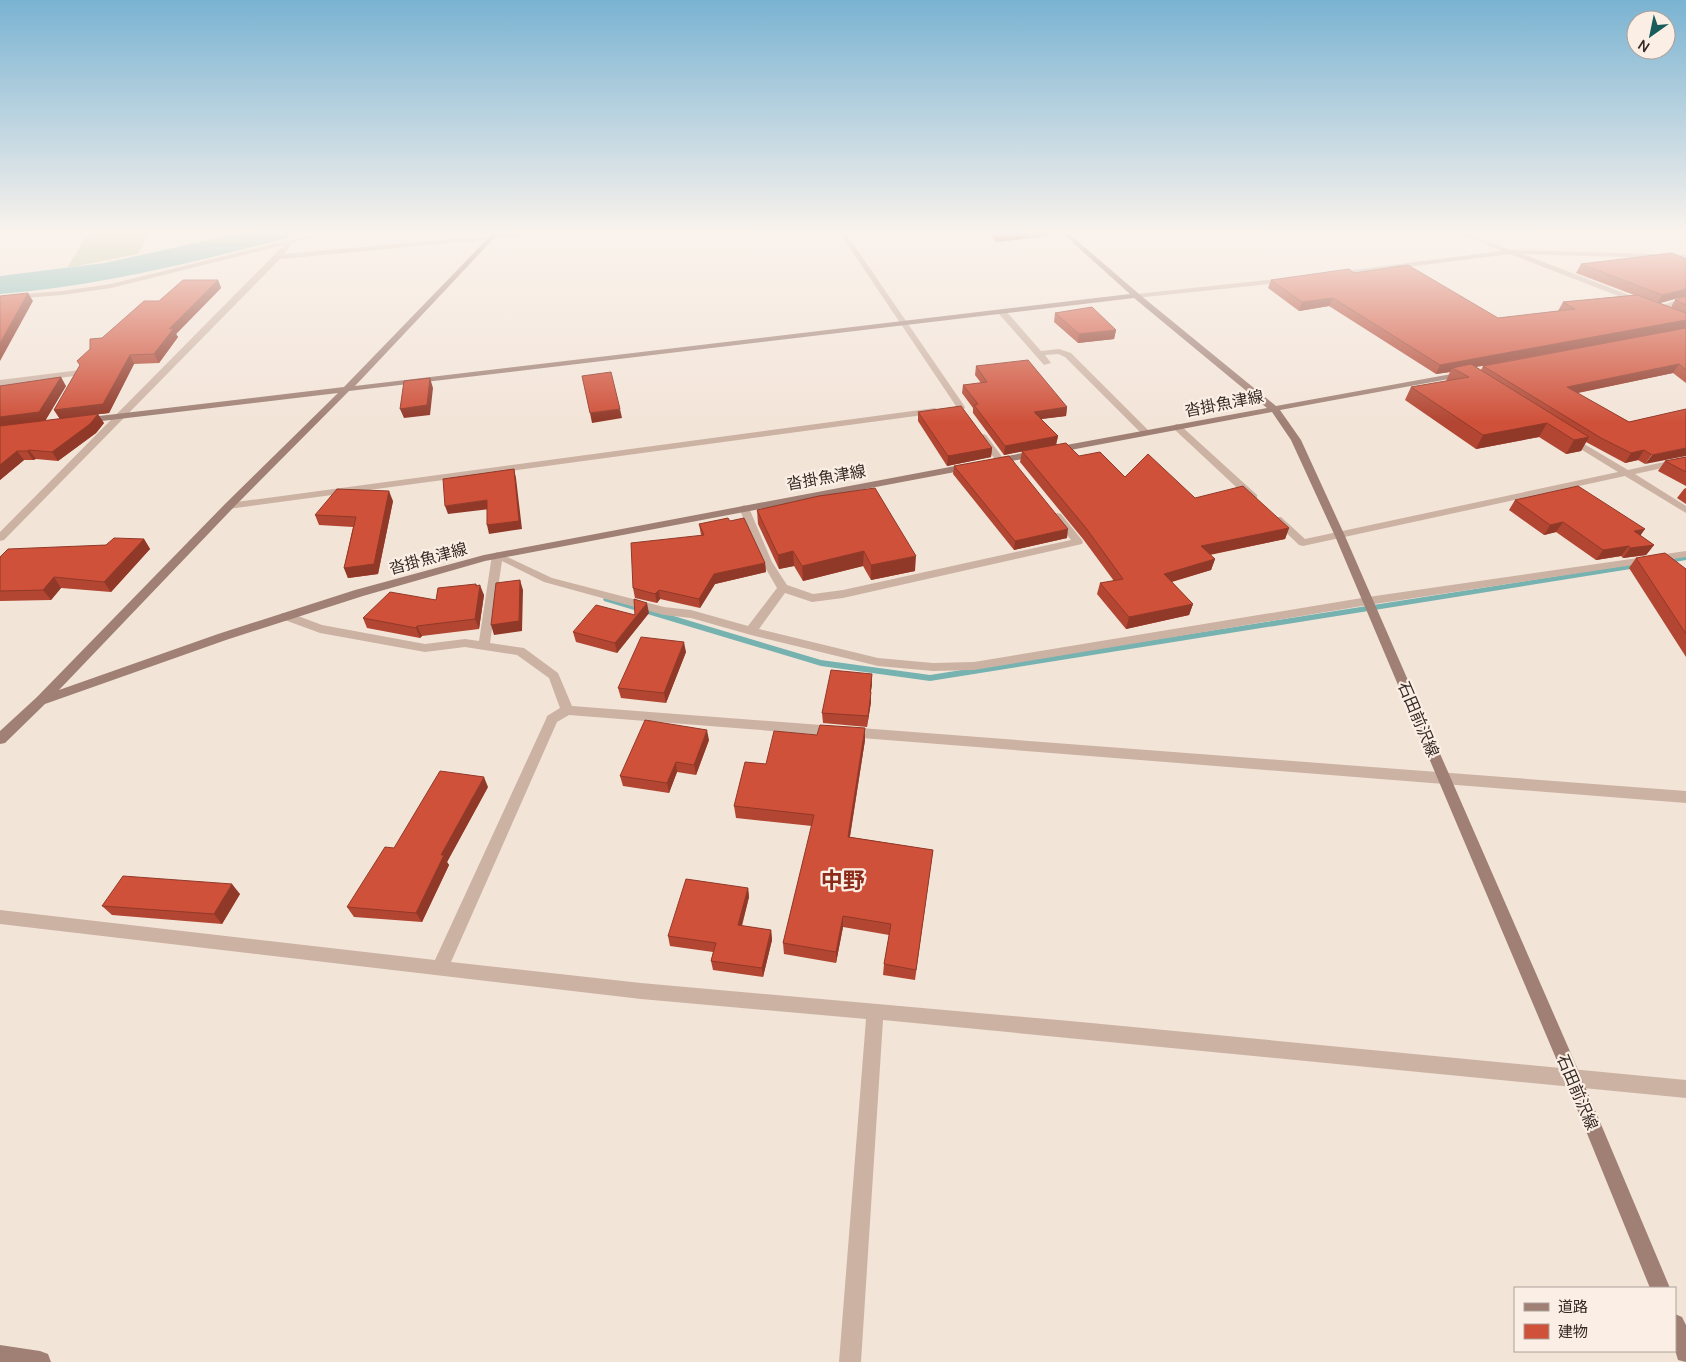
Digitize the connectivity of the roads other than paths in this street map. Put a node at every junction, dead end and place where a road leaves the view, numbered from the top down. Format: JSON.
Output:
{"nodes":[{"id":1,"x":30,"y":296,"type":"edge"},
{"id":2,"x":239,"y":296,"type":"edge"},
{"id":3,"x":436,"y":296,"type":"edge"},
{"id":4,"x":885,"y":296,"type":"edge"},
{"id":5,"x":1136,"y":296,"type":"junction"},
{"id":6,"x":1140,"y":296,"type":"edge"},
{"id":7,"x":1622,"y":296,"type":"edge"},
{"id":8,"x":0,"y":298,"type":"edge"},
{"id":9,"x":1686,"y":299,"type":"edge"},
{"id":10,"x":1656,"y":309,"type":"junction"},
{"id":11,"x":1002,"y":312,"type":"junction"},
{"id":12,"x":1671,"y":315,"type":"edge"},
{"id":13,"x":903,"y":323,"type":"junction"},
{"id":14,"x":1038,"y":354,"type":"junction"},
{"id":15,"x":1047,"y":363,"type":"dead end"},
{"id":16,"x":1473,"y":374,"type":"edge"},
{"id":17,"x":0,"y":383,"type":"edge"},
{"id":18,"x":70,"y":390,"type":"edge"},
{"id":19,"x":346,"y":390,"type":"junction"},
{"id":20,"x":1274,"y":408,"type":"junction"},
{"id":21,"x":120,"y":415,"type":"junction"},
{"id":22,"x":76,"y":421,"type":"edge"},
{"id":23,"x":1177,"y":427,"type":"junction"},
{"id":24,"x":978,"y":430,"type":"edge"},
{"id":25,"x":1559,"y":431,"type":"edge"},
{"id":26,"x":1146,"y":433,"type":"junction"},
{"id":27,"x":1686,"y":460,"type":"edge"},
{"id":28,"x":1009,"y":462,"type":"junction"},
{"id":29,"x":1625,"y":473,"type":"junction"},
{"id":30,"x":1047,"y":504,"type":"edge"},
{"id":31,"x":229,"y":506,"type":"junction"},
{"id":32,"x":744,"y":508,"type":"junction"},
{"id":33,"x":1686,"y":510,"type":"edge"},
{"id":34,"x":1340,"y":536,"type":"junction"},
{"id":35,"x":0,"y":538,"type":"edge"},
{"id":36,"x":1686,"y":554,"type":"edge"},
{"id":37,"x":497,"y":555,"type":"junction"},
{"id":38,"x":783,"y":588,"type":"junction"},
{"id":39,"x":1368,"y":601,"type":"junction"},
{"id":40,"x":286,"y":616,"type":"junction"},
{"id":41,"x":751,"y":631,"type":"junction"},
{"id":42,"x":484,"y":645,"type":"junction"},
{"id":43,"x":40,"y":701,"type":"junction"},
{"id":44,"x":567,"y":710,"type":"junction"},
{"id":45,"x":0,"y":739,"type":"edge"},
{"id":46,"x":1445,"y":780,"type":"junction"},
{"id":47,"x":1686,"y":797,"type":"edge"},
{"id":48,"x":0,"y":917,"type":"edge"},
{"id":49,"x":440,"y":967,"type":"junction"},
{"id":50,"x":874,"y":1012,"type":"junction"},
{"id":51,"x":1573,"y":1078,"type":"junction"},
{"id":52,"x":1686,"y":1089,"type":"edge"},
{"id":53,"x":1660,"y":1287,"type":"edge"},
{"id":54,"x":1676,"y":1327,"type":"edge"},
{"id":55,"x":1686,"y":1352,"type":"edge"},
{"id":56,"x":0,"y":1356,"type":"edge"},
{"id":57,"x":40,"y":1362,"type":"edge"},
{"id":58,"x":850,"y":1362,"type":"edge"}],
"edges":[{"from":1,"to":8,"type":"street"},
{"from":2,"to":21,"type":"street"},
{"from":3,"to":19,"type":"main road"},
{"from":4,"to":13,"type":"street"},
{"from":5,"to":6,"type":"street"},
{"from":5,"to":11,"type":"main road"},
{"from":5,"to":20,"type":"main road","name":"石田前沢線"},
{"from":7,"to":10,"type":"street"},
{"from":9,"to":10,"type":"street"},
{"from":10,"to":12,"type":"street"},
{"from":11,"to":13,"type":"main road"},
{"from":11,"to":14,"type":"street"},
{"from":13,"to":19,"type":"main road"},
{"from":13,"to":31,"type":"street"},
{"from":14,"to":15,"type":"street"},
{"from":14,"to":26,"type":"street"},
{"from":16,"to":20,"type":"main road","name":"沓掛魚津線"},
{"from":17,"to":18,"type":"street"},
{"from":19,"to":21,"type":"main road"},
{"from":19,"to":31,"type":"main road"},
{"from":20,"to":23,"type":"main road","name":"沓掛魚津線"},
{"from":20,"to":34,"type":"main road","name":"石田前沢線"},
{"from":21,"to":22,"type":"main road"},
{"from":21,"to":35,"type":"street"},
{"from":23,"to":26,"type":"main road","name":"沓掛魚津線"},
{"from":23,"to":34,"type":"street"},
{"from":24,"to":28,"type":"street"},
{"from":25,"to":29,"type":"street"},
{"from":26,"to":28,"type":"main road","name":"沓掛魚津線"},
{"from":27,"to":29,"type":"street"},
{"from":28,"to":32,"type":"main road","name":"沓掛魚津線"},
{"from":29,"to":33,"type":"street"},
{"from":29,"to":34,"type":"street"},
{"from":30,"to":38,"type":"street"},
{"from":31,"to":43,"type":"main road"},
{"from":32,"to":37,"type":"main road","name":"沓掛魚津線"},
{"from":32,"to":38,"type":"street"},
{"from":34,"to":39,"type":"main road","name":"石田前沢線"},
{"from":36,"to":39,"type":"street"},
{"from":37,"to":40,"type":"main road","name":"沓掛魚津線"},
{"from":37,"to":41,"type":"street"},
{"from":37,"to":42,"type":"street"},
{"from":38,"to":41,"type":"street"},
{"from":39,"to":41,"type":"street"},
{"from":39,"to":46,"type":"main road","name":"石田前沢線"},
{"from":40,"to":42,"type":"street"},
{"from":40,"to":43,"type":"main road","name":"沓掛魚津線"},
{"from":42,"to":44,"type":"street"},
{"from":43,"to":45,"type":"main road","name":"沓掛魚津線"},
{"from":44,"to":46,"type":"street"},
{"from":44,"to":49,"type":"street"},
{"from":46,"to":47,"type":"street"},
{"from":46,"to":51,"type":"main road","name":"石田前沢線"},
{"from":48,"to":49,"type":"street"},
{"from":49,"to":50,"type":"street"},
{"from":50,"to":51,"type":"street"},
{"from":50,"to":58,"type":"street"},
{"from":51,"to":52,"type":"street"},
{"from":51,"to":53,"type":"main road","name":"石田前沢線"},
{"from":54,"to":55,"type":"main road"},
{"from":56,"to":57,"type":"main road"}]}
